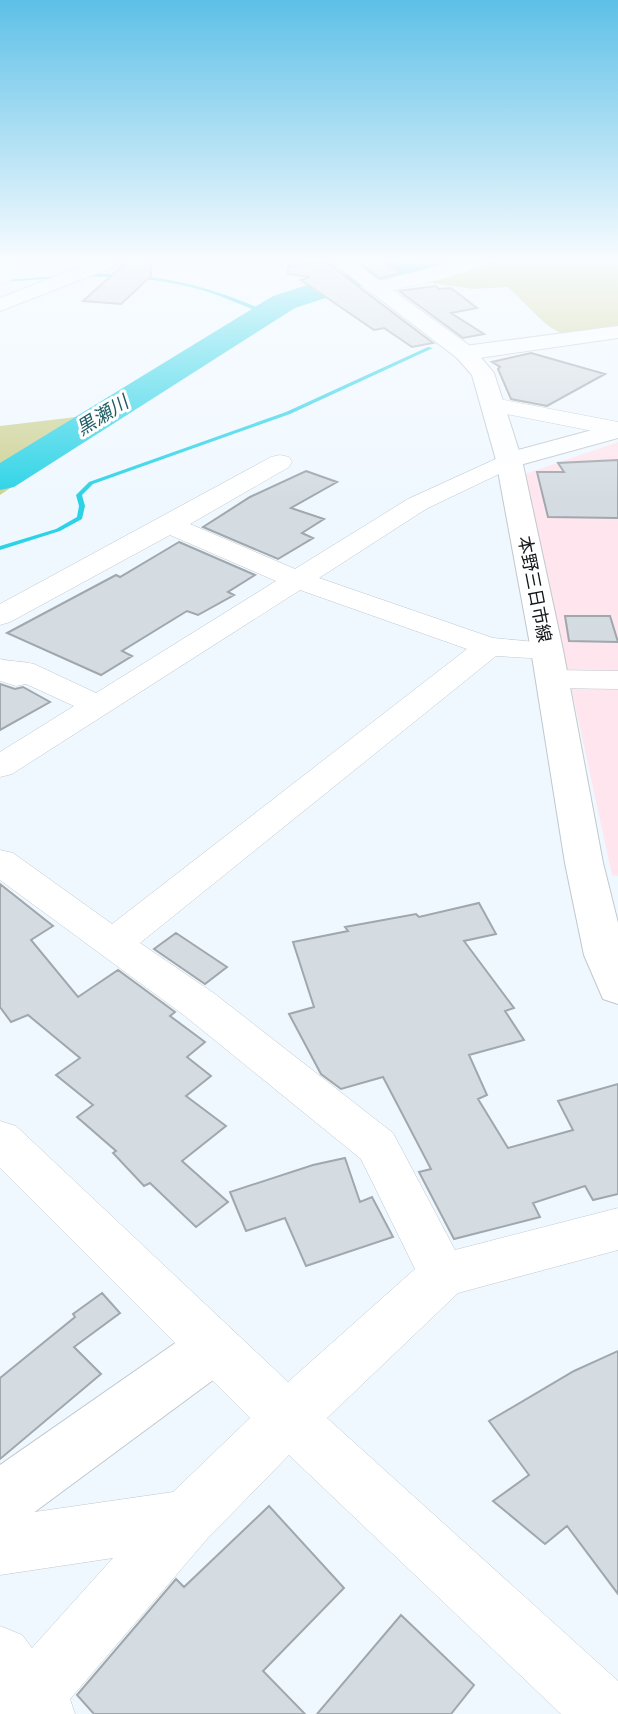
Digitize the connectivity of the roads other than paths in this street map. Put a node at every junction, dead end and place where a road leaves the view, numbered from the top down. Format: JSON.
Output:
{"nodes":[{"id":1,"x":447,"y":339,"type":"edge"},
{"id":2,"x":567,"y":339,"type":"edge"},
{"id":3,"x":465,"y":353,"type":"junction"},
{"id":4,"x":494,"y":405,"type":"junction"},
{"id":5,"x":618,"y":429,"type":"edge"},
{"id":6,"x":509,"y":460,"type":"junction"},
{"id":7,"x":280,"y":462,"type":"dead end"},
{"id":8,"x":169,"y":525,"type":"junction"},
{"id":9,"x":298,"y":580,"type":"junction"},
{"id":10,"x":0,"y":616,"type":"edge"},
{"id":11,"x":489,"y":647,"type":"junction"},
{"id":12,"x":550,"y":665,"type":"junction"},
{"id":13,"x":0,"y":668,"type":"edge"},
{"id":14,"x":618,"y":680,"type":"edge"},
{"id":15,"x":99,"y":706,"type":"junction"},
{"id":16,"x":0,"y":767,"type":"edge"},
{"id":17,"x":0,"y":862,"type":"edge"},
{"id":18,"x":113,"y":944,"type":"junction"},
{"id":19,"x":618,"y":988,"type":"edge"},
{"id":20,"x":0,"y":1139,"type":"edge"},
{"id":21,"x":618,"y":1229,"type":"edge"},
{"id":22,"x":443,"y":1275,"type":"junction"},
{"id":23,"x":213,"y":1348,"type":"junction"},
{"id":24,"x":288,"y":1418,"type":"junction"},
{"id":25,"x":0,"y":1501,"type":"edge"},
{"id":26,"x":187,"y":1519,"type":"junction"},
{"id":27,"x":0,"y":1546,"type":"edge"},
{"id":28,"x":23,"y":1695,"type":"edge"},
{"id":29,"x":607,"y":1714,"type":"edge"}],
"edges":[{"from":1,"to":3,"type":"main road","name":"本野三日市線"},
{"from":2,"to":3,"type":"main road"},
{"from":3,"to":4,"type":"main road","name":"本野三日市線"},
{"from":4,"to":5,"type":"street"},
{"from":4,"to":6,"type":"main road","name":"本野三日市線"},
{"from":5,"to":6,"type":"main road"},
{"from":6,"to":9,"type":"street"},
{"from":6,"to":12,"type":"main road","name":"本野三日市線"},
{"from":7,"to":8,"type":"street"},
{"from":8,"to":9,"type":"street"},
{"from":8,"to":10,"type":"street"},
{"from":9,"to":11,"type":"street"},
{"from":9,"to":15,"type":"street"},
{"from":11,"to":12,"type":"street"},
{"from":11,"to":18,"type":"street"},
{"from":12,"to":14,"type":"street"},
{"from":12,"to":19,"type":"main road","name":"本野三日市線"},
{"from":13,"to":15,"type":"street"},
{"from":15,"to":16,"type":"street"},
{"from":17,"to":18,"type":"street"},
{"from":18,"to":22,"type":"street"},
{"from":20,"to":23,"type":"street"},
{"from":21,"to":22,"type":"street"},
{"from":22,"to":24,"type":"street"},
{"from":23,"to":24,"type":"street"},
{"from":23,"to":25,"type":"main road"},
{"from":24,"to":26,"type":"street"},
{"from":24,"to":29,"type":"street"},
{"from":26,"to":27,"type":"street"},
{"from":26,"to":28,"type":"street"}]}
